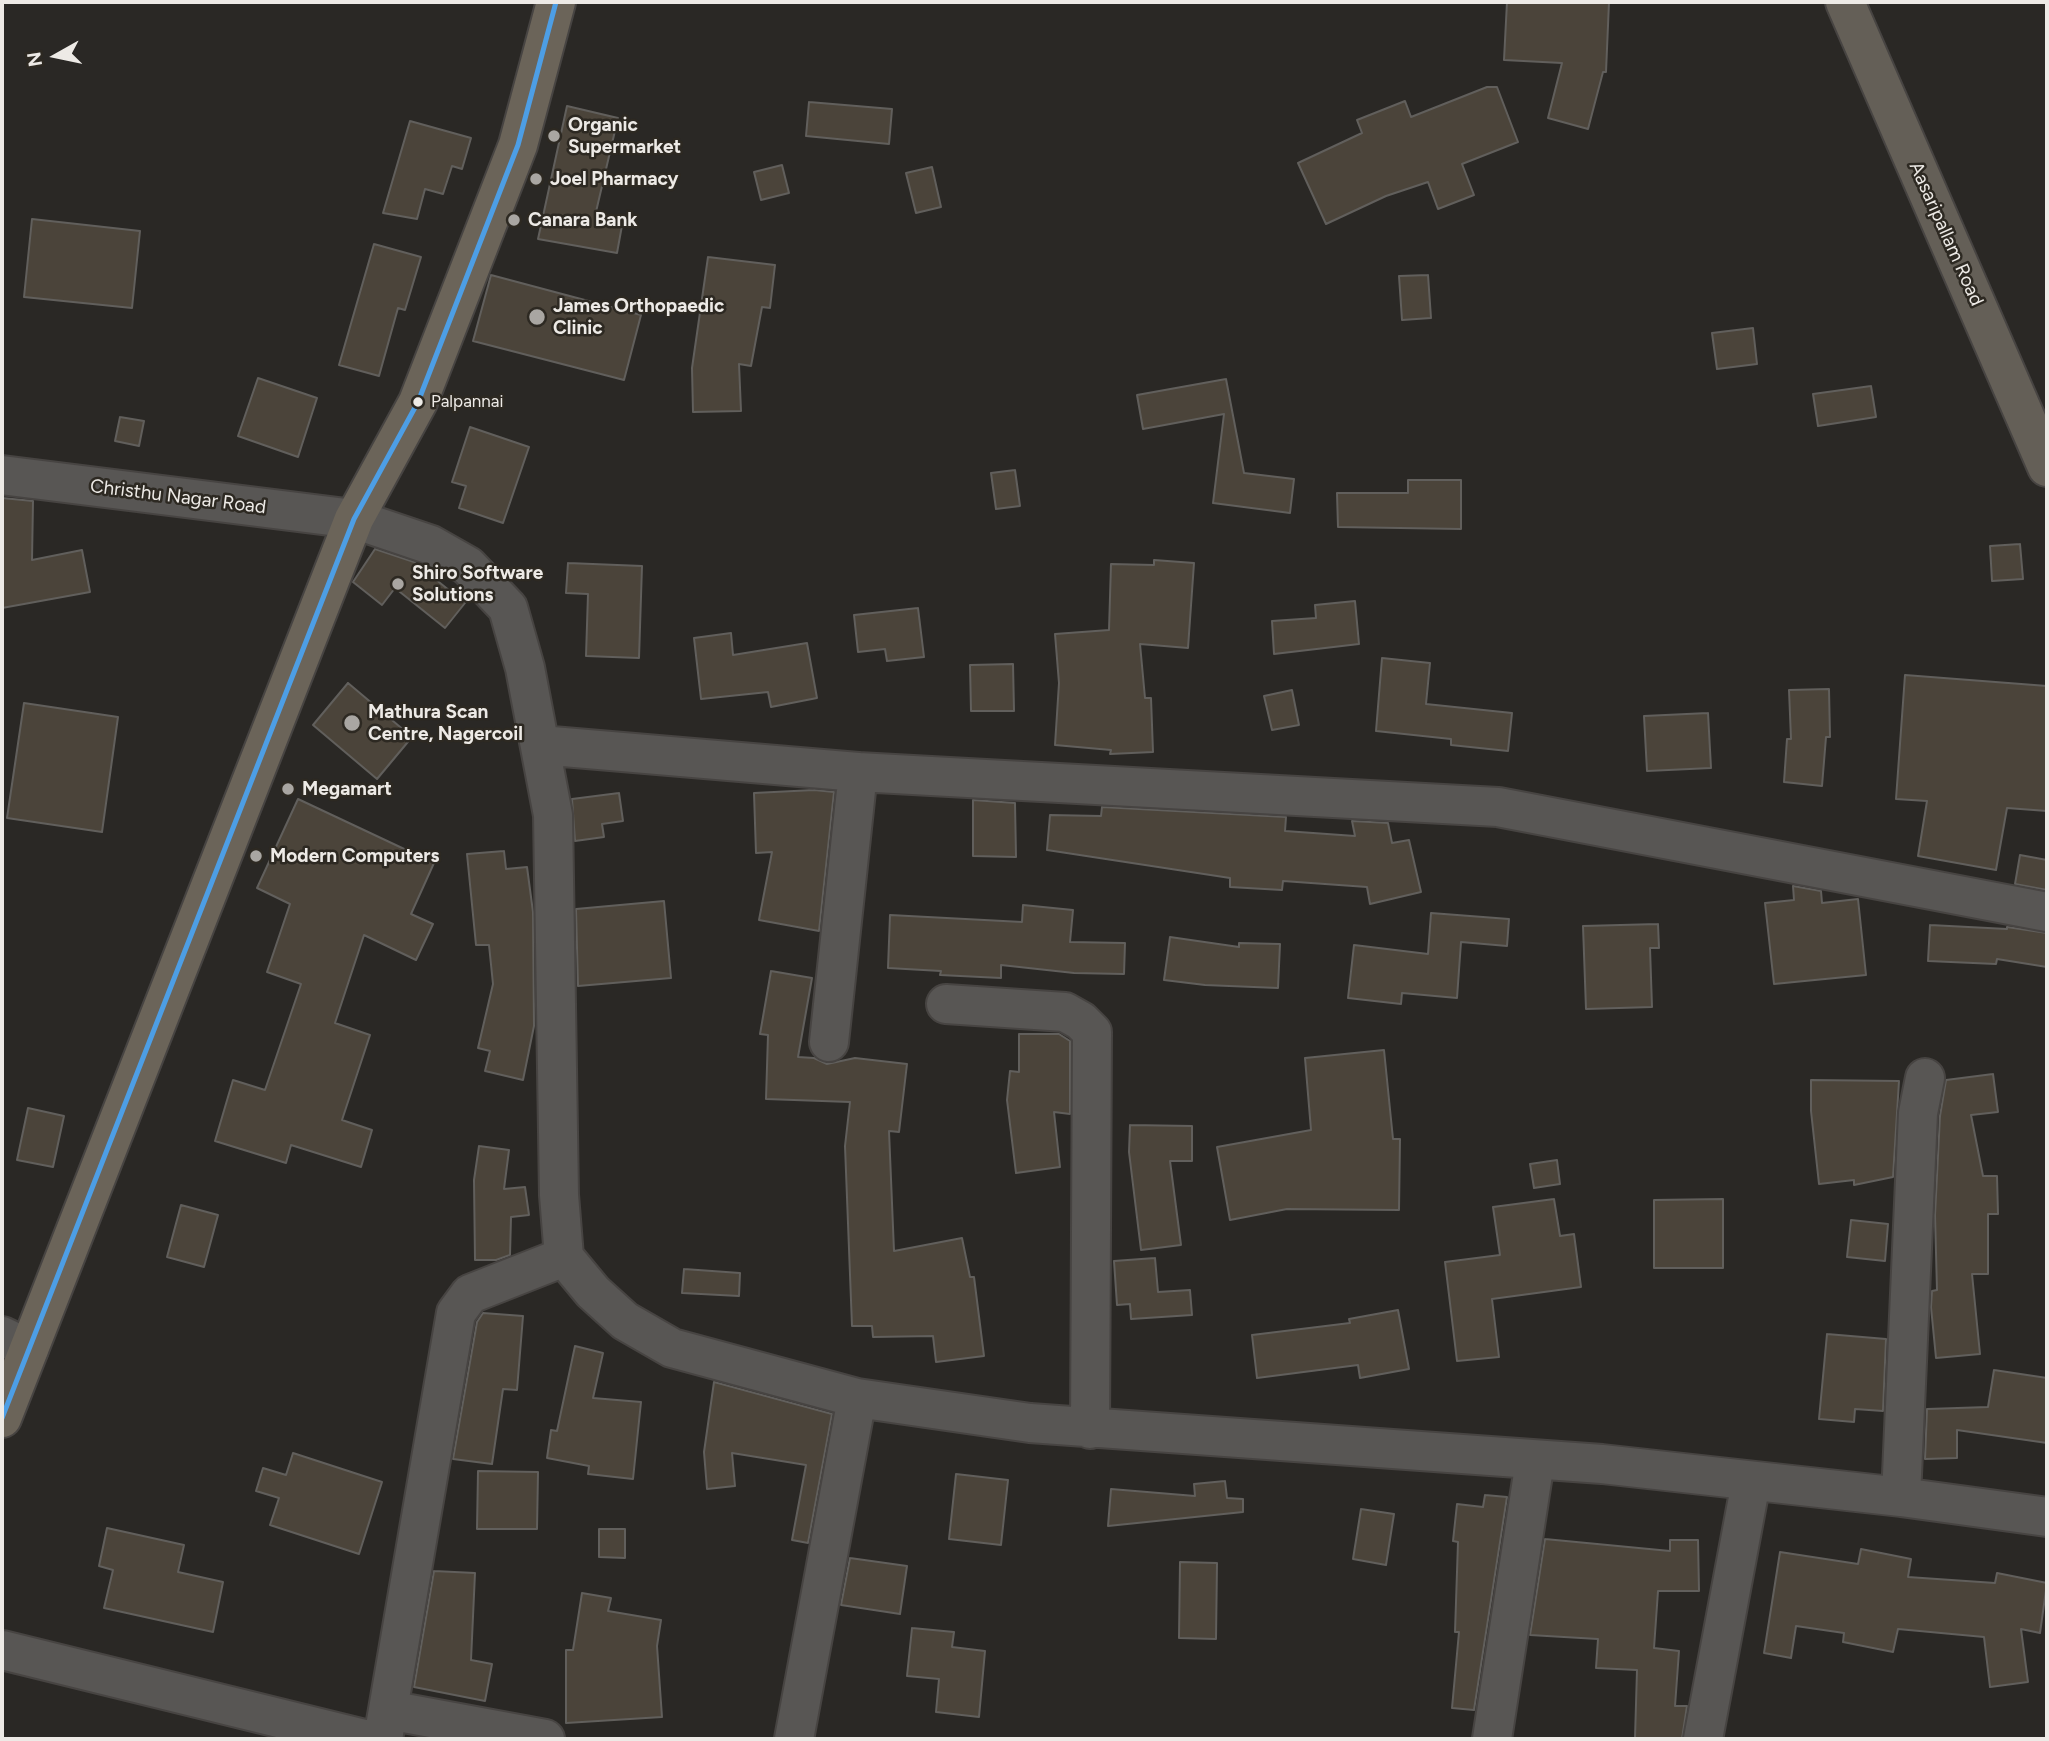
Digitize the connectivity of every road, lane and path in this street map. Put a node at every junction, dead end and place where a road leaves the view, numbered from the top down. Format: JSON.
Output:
{"nodes":[{"id":1,"x":556,"y":2,"type":"edge"},
{"id":2,"x":1844,"y":2,"type":"edge"},
{"id":3,"x":2047,"y":467,"type":"edge"},
{"id":4,"x":2,"y":475,"type":"edge"},
{"id":5,"x":354,"y":519,"type":"junction"},
{"id":6,"x":540,"y":745,"type":"junction"},
{"id":7,"x":858,"y":772,"type":"junction"},
{"id":8,"x":2047,"y":912,"type":"edge"},
{"id":9,"x":946,"y":1004,"type":"dead end"},
{"id":10,"x":829,"y":1042,"type":"dead end"},
{"id":11,"x":1925,"y":1078,"type":"dead end"},
{"id":12,"x":564,"y":1257,"type":"junction"},
{"id":13,"x":15,"y":1342,"type":"edge"},
{"id":14,"x":857,"y":1398,"type":"junction"},
{"id":15,"x":2,"y":1418,"type":"edge"},
{"id":16,"x":1090,"y":1429,"type":"junction"},
{"id":17,"x":1535,"y":1461,"type":"junction"},
{"id":18,"x":1751,"y":1482,"type":"junction"},
{"id":19,"x":1901,"y":1497,"type":"junction"},
{"id":20,"x":2047,"y":1517,"type":"edge"},
{"id":21,"x":2,"y":1650,"type":"edge"},
{"id":22,"x":386,"y":1724,"type":"edge"},
{"id":23,"x":364,"y":1739,"type":"edge"},
{"id":24,"x":545,"y":1739,"type":"edge"},
{"id":25,"x":794,"y":1739,"type":"edge"},
{"id":26,"x":1492,"y":1739,"type":"edge"},
{"id":27,"x":1703,"y":1739,"type":"edge"}],
"edges":[{"from":1,"to":5,"type":"highway"},
{"from":2,"to":3,"type":"main road","name":"Aasaripallam Road"},
{"from":4,"to":5,"type":"street","name":"Christhu Nagar Road"},
{"from":5,"to":6,"type":"street","name":"Christhu Nagar Road"},
{"from":5,"to":13,"type":"highway"},
{"from":6,"to":7,"type":"street"},
{"from":6,"to":12,"type":"street","name":"Christhu Nagar Road"},
{"from":7,"to":8,"type":"street"},
{"from":7,"to":10,"type":"street"},
{"from":9,"to":16,"type":"street"},
{"from":11,"to":19,"type":"street"},
{"from":12,"to":14,"type":"street"},
{"from":12,"to":22,"type":"street"},
{"from":13,"to":15,"type":"highway"},
{"from":14,"to":16,"type":"street"},
{"from":14,"to":25,"type":"street"},
{"from":16,"to":17,"type":"street"},
{"from":17,"to":18,"type":"street"},
{"from":17,"to":26,"type":"street"},
{"from":18,"to":19,"type":"street"},
{"from":18,"to":27,"type":"street"},
{"from":19,"to":20,"type":"street"},
{"from":21,"to":23,"type":"street"},
{"from":22,"to":24,"type":"street"}]}
